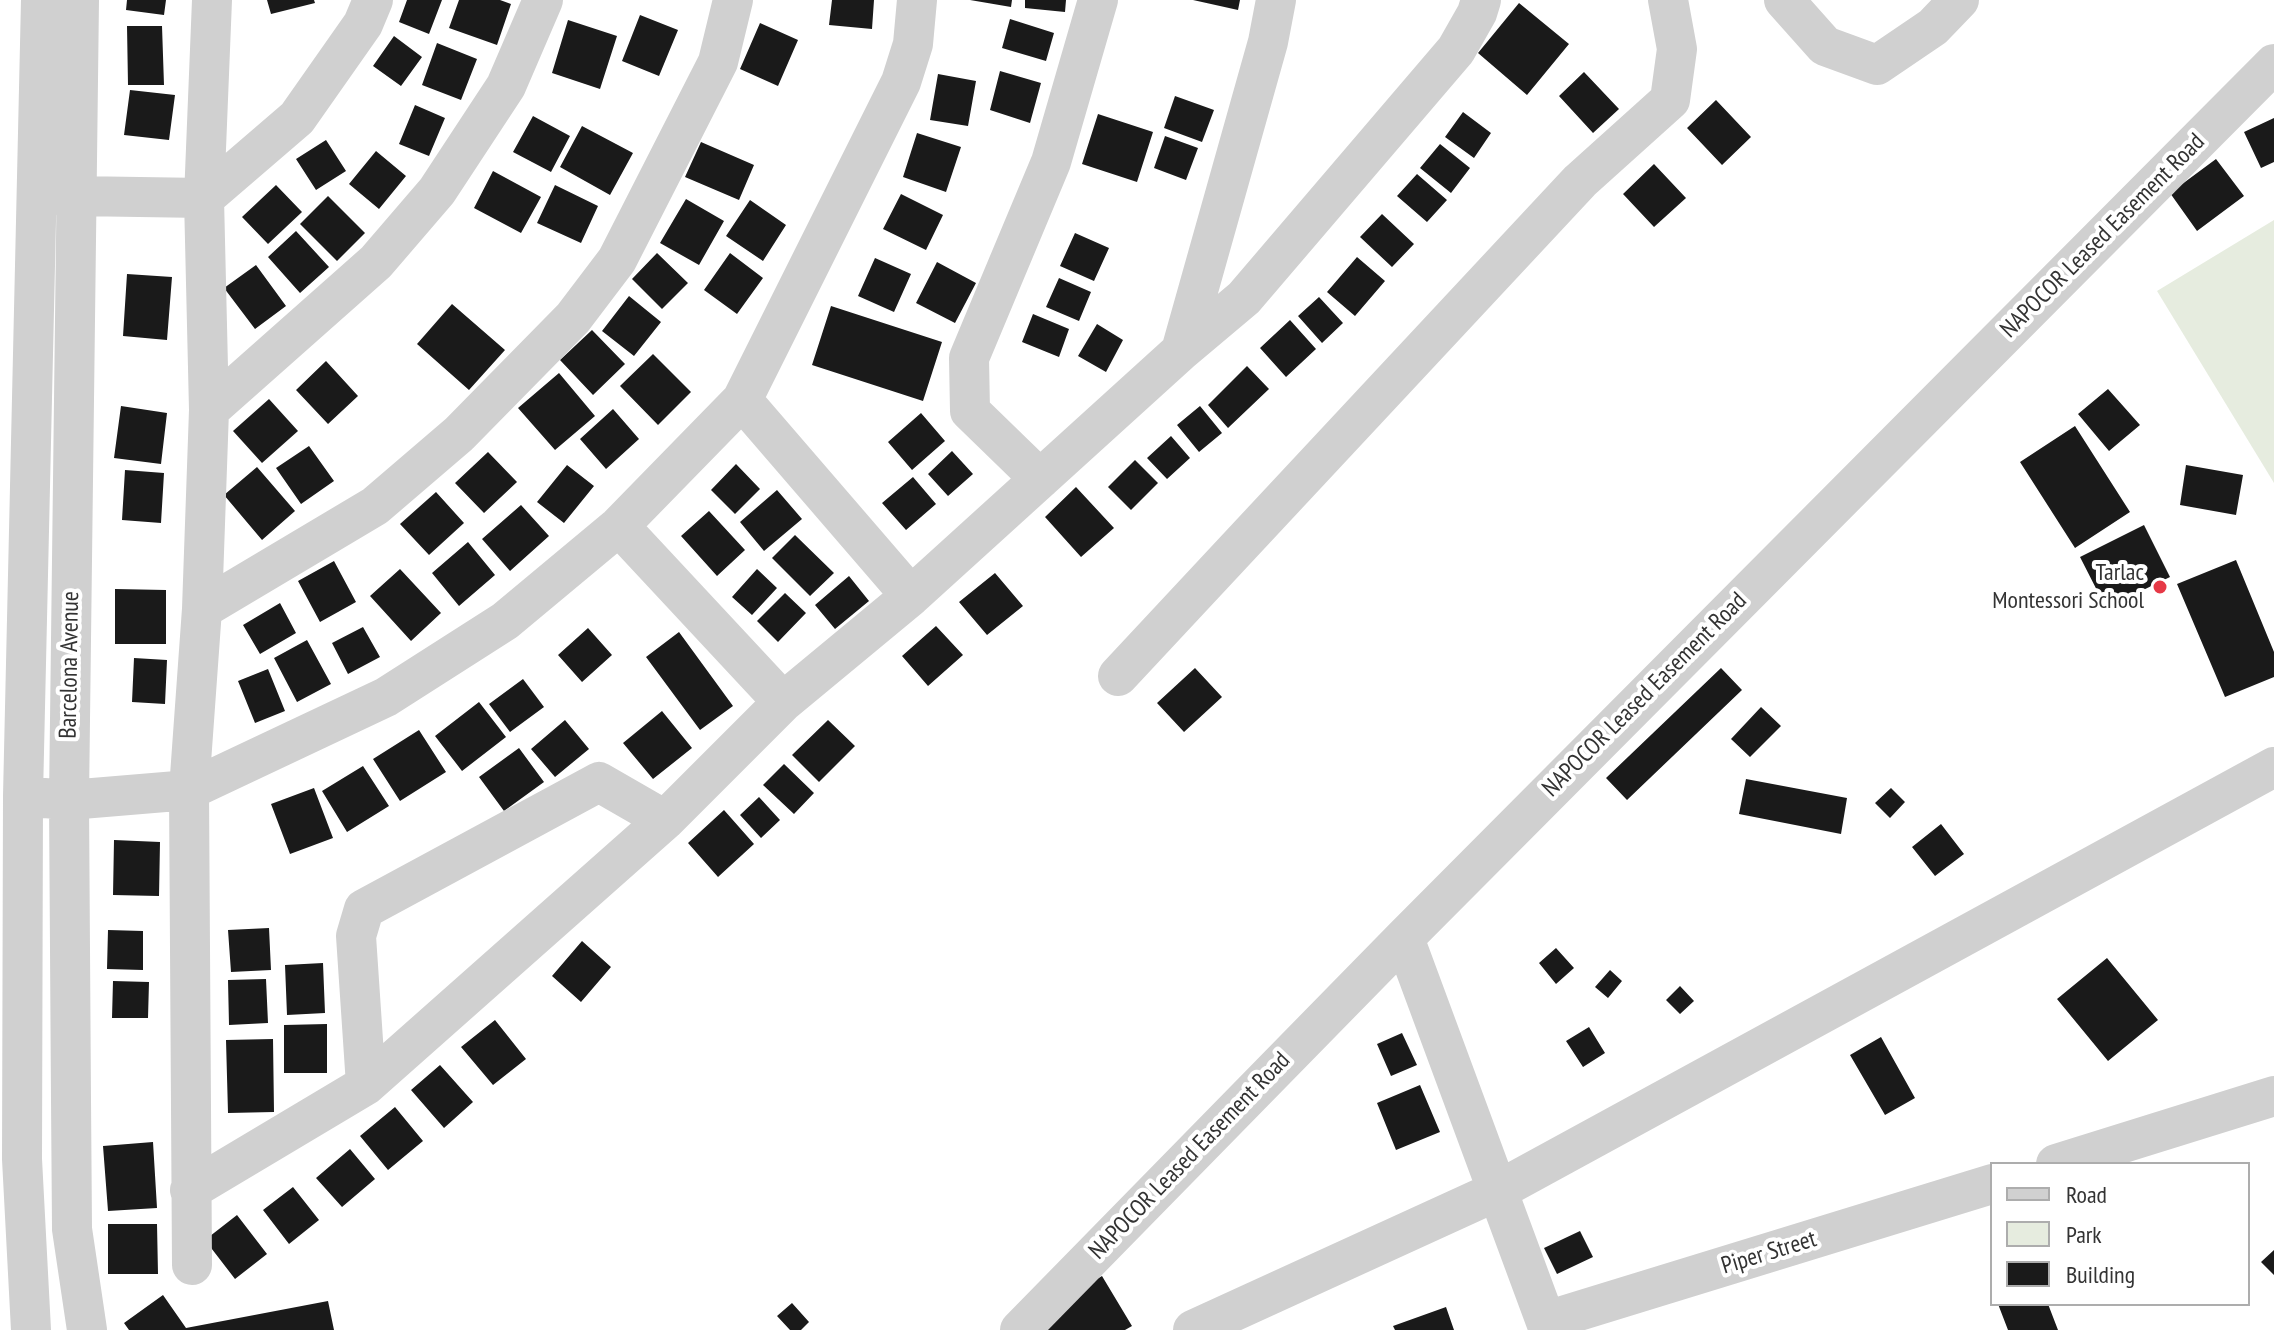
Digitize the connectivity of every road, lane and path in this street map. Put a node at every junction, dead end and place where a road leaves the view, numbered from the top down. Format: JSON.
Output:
{"nodes":[{"id":1,"x":41,"y":0,"type":"edge"},
{"id":2,"x":79,"y":0,"type":"edge"},
{"id":3,"x":212,"y":0,"type":"edge"},
{"id":4,"x":373,"y":0,"type":"edge"},
{"id":5,"x":543,"y":0,"type":"edge"},
{"id":6,"x":733,"y":0,"type":"edge"},
{"id":7,"x":917,"y":0,"type":"edge"},
{"id":8,"x":1098,"y":0,"type":"edge"},
{"id":9,"x":1276,"y":0,"type":"edge"},
{"id":10,"x":1481,"y":0,"type":"edge"},
{"id":11,"x":1668,"y":0,"type":"edge"},
{"id":12,"x":1784,"y":0,"type":"edge"},
{"id":13,"x":1959,"y":0,"type":"edge"},
{"id":14,"x":2274,"y":64,"type":"edge"},
{"id":15,"x":56,"y":194,"type":"junction"},
{"id":16,"x":204,"y":198,"type":"junction"},
{"id":17,"x":1181,"y":351,"type":"junction"},
{"id":18,"x":742,"y":400,"type":"junction"},
{"id":19,"x":209,"y":410,"type":"junction"},
{"id":20,"x":1040,"y":479,"type":"junction"},
{"id":21,"x":619,"y":526,"type":"junction"},
{"id":22,"x":911,"y":596,"type":"junction"},
{"id":23,"x":202,"y":609,"type":"junction"},
{"id":24,"x":1118,"y":676,"type":"dead end"},
{"id":25,"x":783,"y":702,"type":"junction"},
{"id":26,"x":2274,"y":767,"type":"edge"},
{"id":27,"x":189,"y":790,"type":"junction"},
{"id":28,"x":11,"y":796,"type":"edge"},
{"id":29,"x":69,"y":800,"type":"junction"},
{"id":30,"x":665,"y":820,"type":"junction"},
{"id":31,"x":1404,"y":938,"type":"junction"},
{"id":32,"x":366,"y":1085,"type":"junction"},
{"id":33,"x":2274,"y":1096,"type":"edge"},
{"id":34,"x":2062,"y":1162,"type":"edge"},
{"id":35,"x":1990,"y":1185,"type":"edge"},
{"id":36,"x":190,"y":1190,"type":"junction"},
{"id":37,"x":1497,"y":1191,"type":"junction"},
{"id":38,"x":192,"y":1265,"type":"dead end"},
{"id":39,"x":1547,"y":1326,"type":"edge"},
{"id":40,"x":31,"y":1330,"type":"edge"},
{"id":41,"x":87,"y":1330,"type":"edge"},
{"id":42,"x":1020,"y":1330,"type":"edge"},
{"id":43,"x":1193,"y":1330,"type":"edge"}],
"edges":[{"from":1,"to":15,"type":"street","name":"Barcelona Avenue"},
{"from":2,"to":15,"type":"street","name":"Barcelona Avenue"},
{"from":3,"to":16,"type":"street"},
{"from":4,"to":16,"type":"street"},
{"from":5,"to":19,"type":"street"},
{"from":6,"to":23,"type":"street"},
{"from":7,"to":18,"type":"street"},
{"from":8,"to":20,"type":"street"},
{"from":9,"to":17,"type":"street"},
{"from":10,"to":17,"type":"street"},
{"from":11,"to":24,"type":"street"},
{"from":12,"to":13,"type":"street"},
{"from":14,"to":31,"type":"street","name":"NAPOCOR Leased Easement Road"},
{"from":15,"to":16,"type":"street"},
{"from":15,"to":28,"type":"street","name":"Barcelona Avenue"},
{"from":15,"to":29,"type":"street","name":"Barcelona Avenue"},
{"from":16,"to":19,"type":"street"},
{"from":17,"to":20,"type":"street"},
{"from":18,"to":21,"type":"street"},
{"from":18,"to":22,"type":"street"},
{"from":19,"to":23,"type":"street"},
{"from":20,"to":22,"type":"street"},
{"from":21,"to":25,"type":"street"},
{"from":21,"to":27,"type":"street"},
{"from":22,"to":25,"type":"street"},
{"from":23,"to":27,"type":"street"},
{"from":25,"to":30,"type":"street"},
{"from":26,"to":37,"type":"street"},
{"from":27,"to":29,"type":"street"},
{"from":27,"to":36,"type":"street"},
{"from":28,"to":29,"type":"street"},
{"from":28,"to":40,"type":"street","name":"Barcelona Avenue"},
{"from":29,"to":41,"type":"street","name":"Barcelona Avenue"},
{"from":30,"to":32,"type":"street"},
{"from":30,"to":32,"type":"street"},
{"from":31,"to":37,"type":"street"},
{"from":31,"to":42,"type":"street","name":"NAPOCOR Leased Easement Road"},
{"from":32,"to":36,"type":"street"},
{"from":33,"to":34,"type":"street"},
{"from":35,"to":39,"type":"street","name":"Piper Street"},
{"from":36,"to":38,"type":"street"},
{"from":37,"to":39,"type":"street"},
{"from":37,"to":43,"type":"street"}]}
